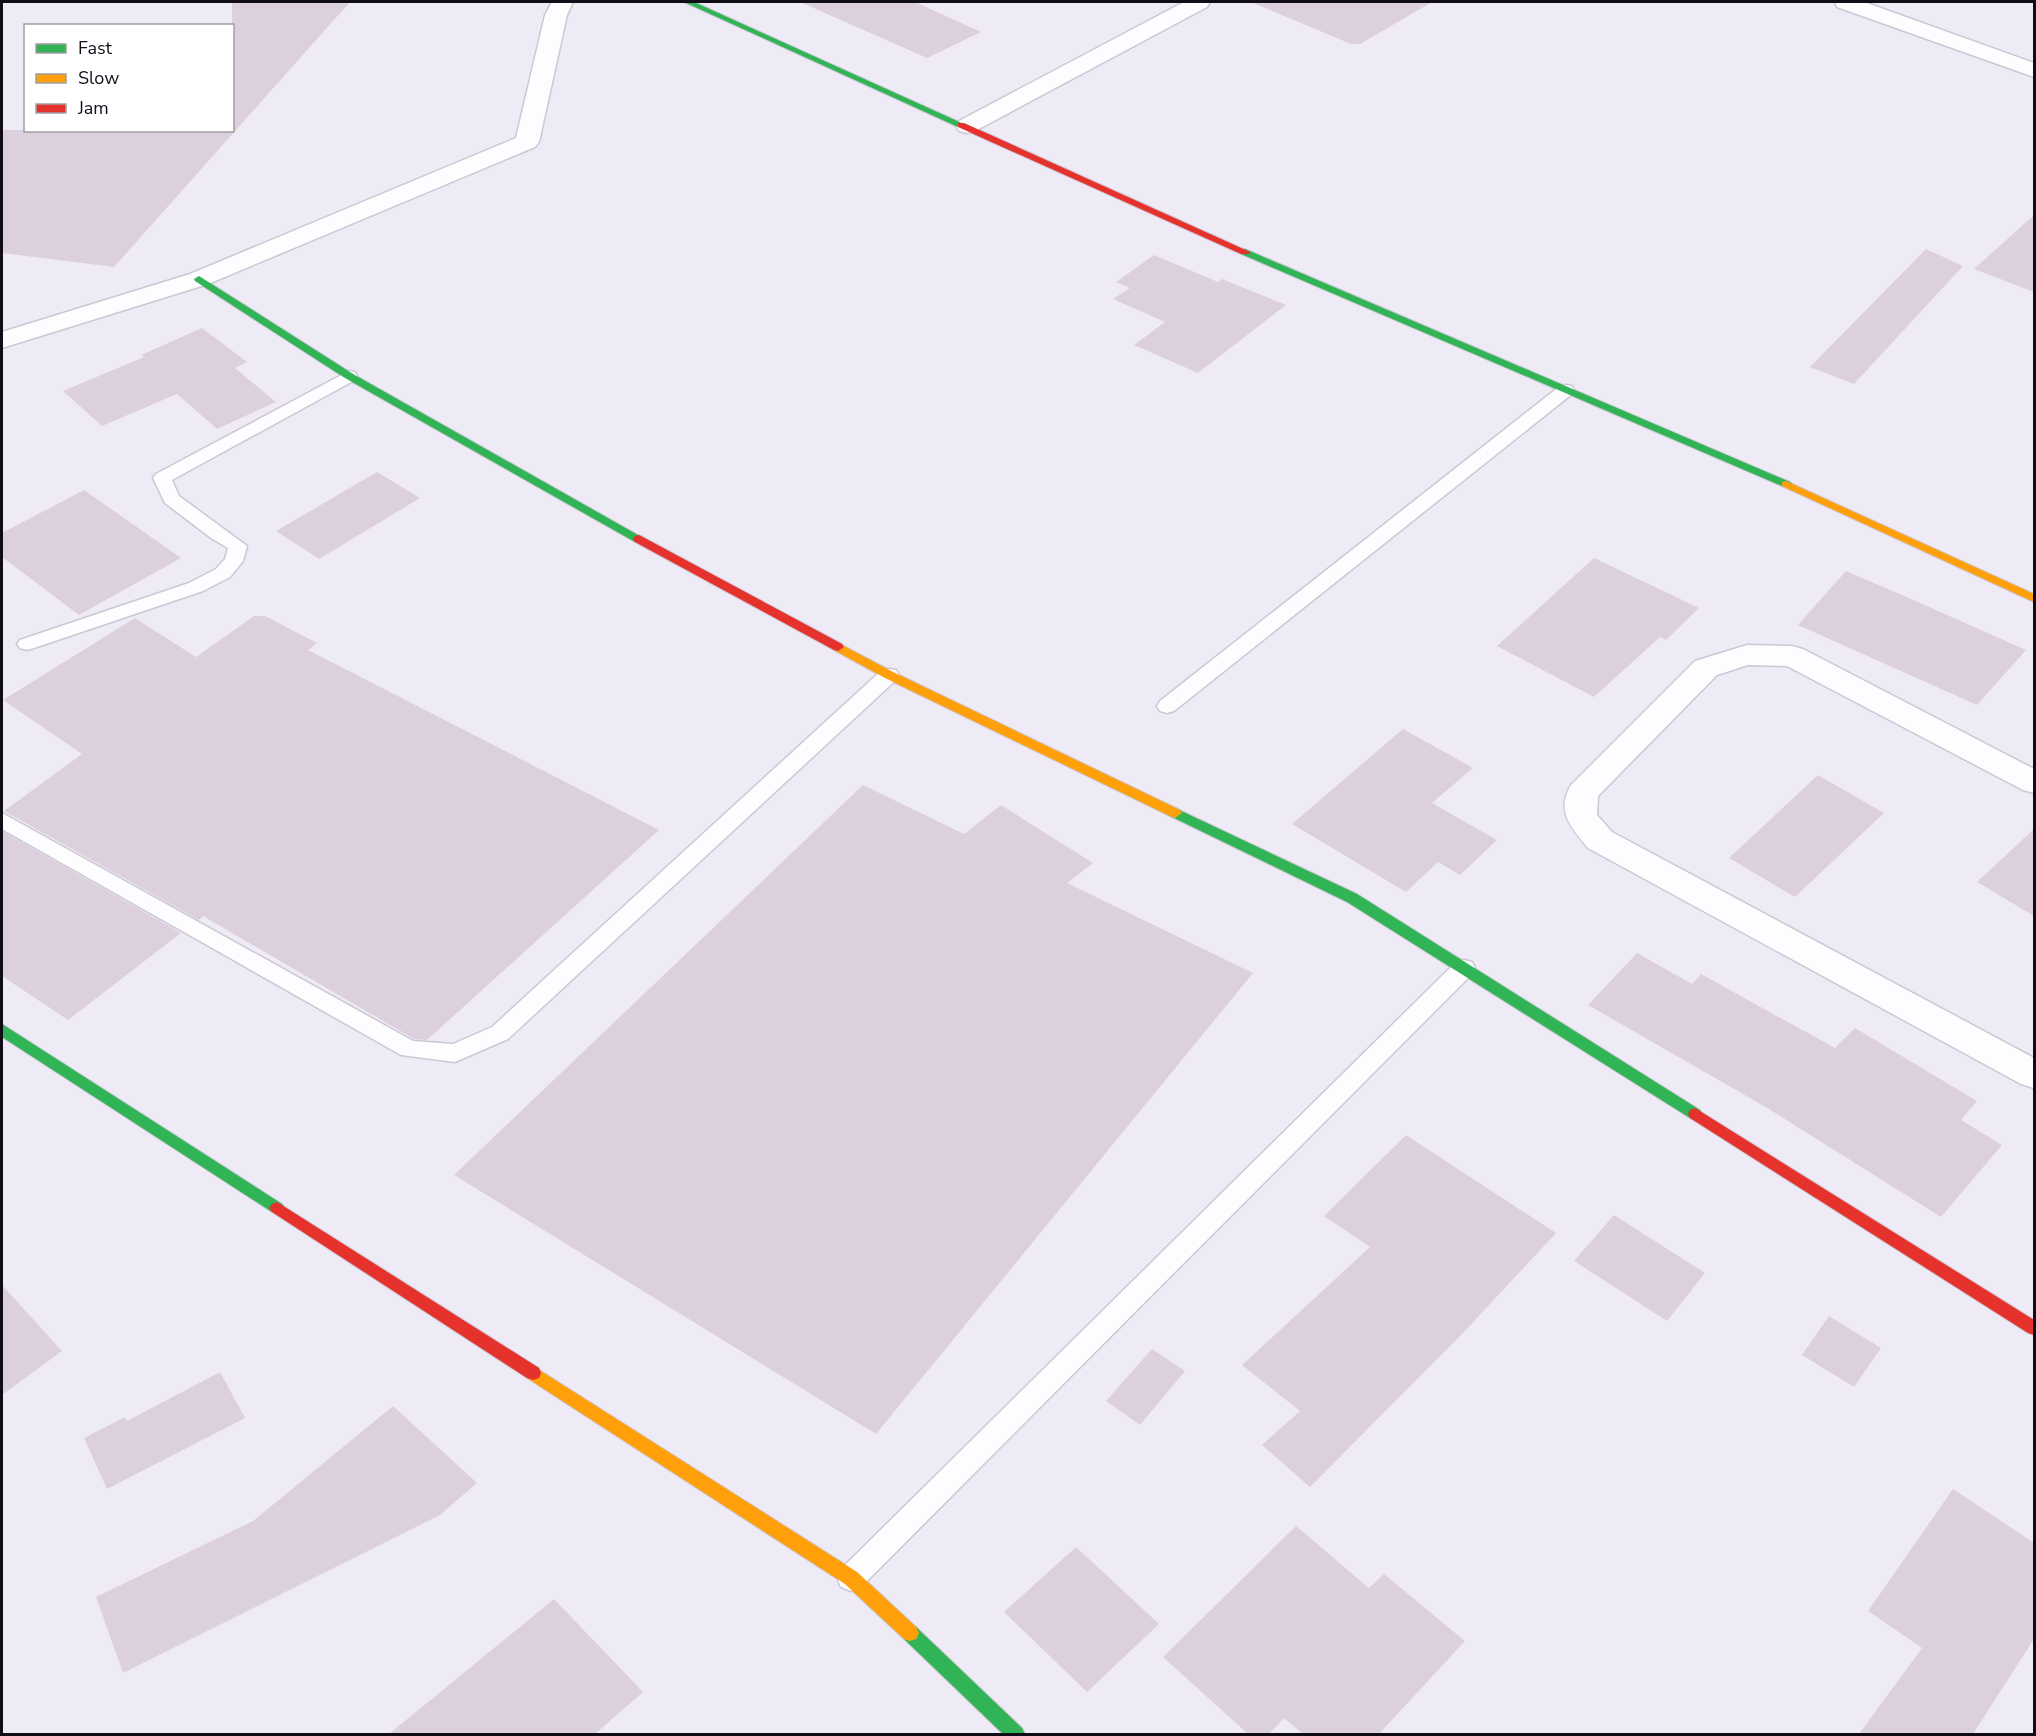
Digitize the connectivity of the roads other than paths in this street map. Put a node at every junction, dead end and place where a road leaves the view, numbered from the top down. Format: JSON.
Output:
{"nodes":[{"id":1,"x":562,"y":2,"type":"edge"},
{"id":2,"x":688,"y":2,"type":"edge"},
{"id":3,"x":1199,"y":2,"type":"edge"},
{"id":4,"x":1845,"y":2,"type":"edge"},
{"id":5,"x":2034,"y":70,"type":"edge"},
{"id":6,"x":967,"y":126,"type":"junction"},
{"id":7,"x":199,"y":279,"type":"junction"},
{"id":8,"x":2,"y":340,"type":"edge"},
{"id":9,"x":349,"y":376,"type":"junction"},
{"id":10,"x":1566,"y":390,"type":"junction"},
{"id":11,"x":2034,"y":598,"type":"edge"},
{"id":12,"x":27,"y":644,"type":"dead end"},
{"id":13,"x":889,"y":675,"type":"junction"},
{"id":14,"x":1167,"y":706,"type":"dead end"},
{"id":15,"x":2034,"y":782,"type":"edge"},
{"id":16,"x":2,"y":820,"type":"edge"},
{"id":17,"x":1464,"y":968,"type":"junction"},
{"id":18,"x":2,"y":1030,"type":"edge"},
{"id":19,"x":2034,"y":1074,"type":"edge"},
{"id":20,"x":2034,"y":1328,"type":"edge"},
{"id":21,"x":851,"y":1578,"type":"junction"},
{"id":22,"x":1016,"y":1734,"type":"edge"}],
"edges":[{"from":1,"to":7,"type":"street"},
{"from":2,"to":6,"type":"street"},
{"from":3,"to":6,"type":"street"},
{"from":4,"to":5,"type":"street"},
{"from":6,"to":10,"type":"street"},
{"from":7,"to":8,"type":"street"},
{"from":7,"to":9,"type":"street"},
{"from":9,"to":12,"type":"lane"},
{"from":9,"to":13,"type":"street"},
{"from":10,"to":11,"type":"street"},
{"from":10,"to":14,"type":"lane"},
{"from":13,"to":16,"type":"lane"},
{"from":13,"to":17,"type":"street"},
{"from":15,"to":19,"type":"street"},
{"from":17,"to":20,"type":"street"},
{"from":17,"to":21,"type":"lane"},
{"from":18,"to":21,"type":"street"},
{"from":21,"to":22,"type":"street"}]}
